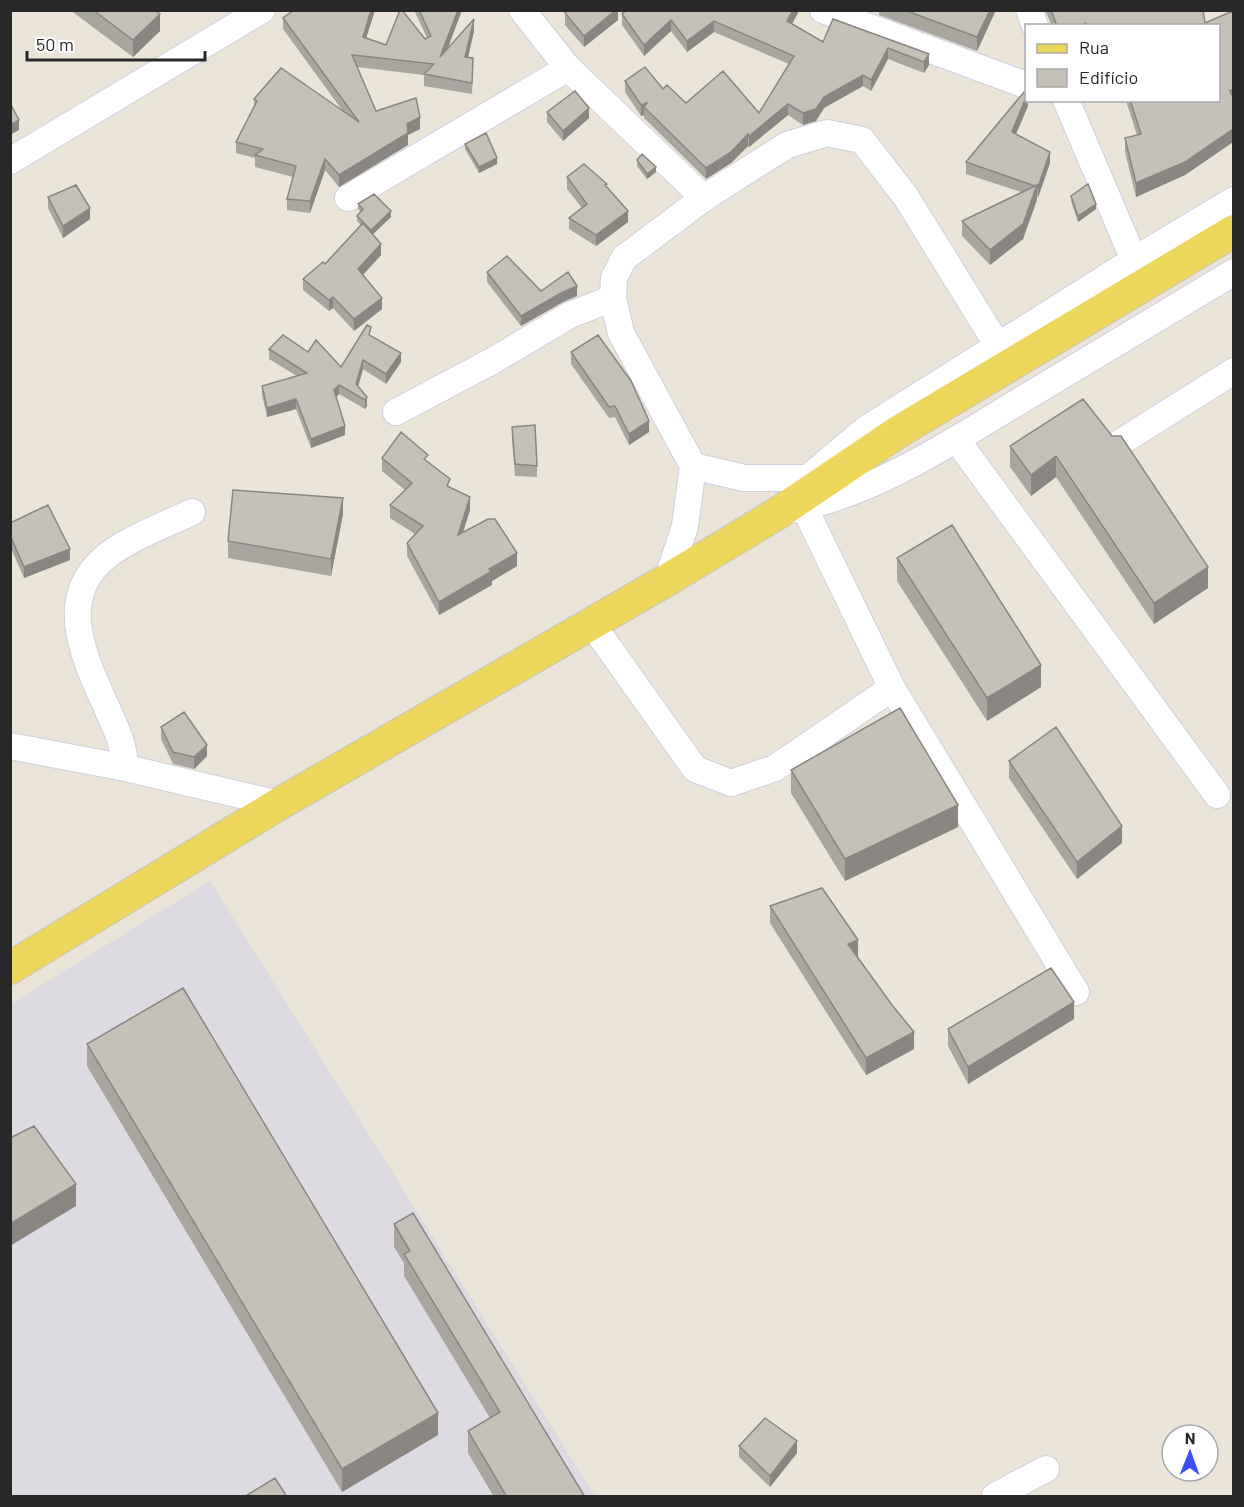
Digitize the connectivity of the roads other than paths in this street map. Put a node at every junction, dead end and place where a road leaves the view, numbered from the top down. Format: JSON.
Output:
{"nodes":[{"id":1,"x":262,"y":10,"type":"edge"},
{"id":2,"x":522,"y":10,"type":"edge"},
{"id":3,"x":823,"y":10,"type":"edge"},
{"id":4,"x":568,"y":68,"type":"junction"},
{"id":5,"x":1025,"y":85,"type":"edge"},
{"id":6,"x":1067,"y":102,"type":"edge"},
{"id":7,"x":10,"y":161,"type":"edge"},
{"id":8,"x":348,"y":198,"type":"dead end"},
{"id":9,"x":704,"y":198,"type":"junction"},
{"id":10,"x":1233,"y":200,"type":"edge"},
{"id":11,"x":1233,"y":231,"type":"edge"},
{"id":12,"x":1134,"y":260,"type":"junction"},
{"id":13,"x":1233,"y":272,"type":"edge"},
{"id":14,"x":613,"y":298,"type":"junction"},
{"id":15,"x":998,"y":346,"type":"junction"},
{"id":16,"x":1233,"y":371,"type":"edge"},
{"id":17,"x":396,"y":412,"type":"dead end"},
{"id":18,"x":956,"y":439,"type":"junction"},
{"id":19,"x":1121,"y":442,"type":"edge"},
{"id":20,"x":693,"y":466,"type":"junction"},
{"id":21,"x":807,"y":478,"type":"junction"},
{"id":22,"x":791,"y":510,"type":"junction"},
{"id":23,"x":192,"y":512,"type":"dead end"},
{"id":24,"x":667,"y":580,"type":"junction"},
{"id":25,"x":592,"y":624,"type":"junction"},
{"id":26,"x":892,"y":688,"type":"junction"},
{"id":27,"x":10,"y":746,"type":"edge"},
{"id":28,"x":126,"y":768,"type":"junction"},
{"id":29,"x":1216,"y":795,"type":"dead end"},
{"id":30,"x":279,"y":804,"type":"junction"},
{"id":31,"x":10,"y":968,"type":"edge"},
{"id":32,"x":1076,"y":992,"type":"dead end"},
{"id":33,"x":1046,"y":1469,"type":"dead end"},
{"id":34,"x":995,"y":1497,"type":"edge"}],
"edges":[{"from":1,"to":7,"type":"street"},
{"from":2,"to":4,"type":"street"},
{"from":3,"to":5,"type":"street"},
{"from":4,"to":8,"type":"street"},
{"from":4,"to":9,"type":"street"},
{"from":6,"to":12,"type":"street"},
{"from":9,"to":14,"type":"street"},
{"from":9,"to":15,"type":"street"},
{"from":10,"to":12,"type":"street"},
{"from":11,"to":22,"type":"main road"},
{"from":12,"to":15,"type":"street"},
{"from":13,"to":18,"type":"street"},
{"from":14,"to":17,"type":"street"},
{"from":14,"to":20,"type":"street"},
{"from":15,"to":21,"type":"street"},
{"from":16,"to":19,"type":"street"},
{"from":18,"to":22,"type":"street"},
{"from":18,"to":29,"type":"street"},
{"from":20,"to":21,"type":"street"},
{"from":20,"to":24,"type":"street"},
{"from":21,"to":22,"type":"street"},
{"from":22,"to":24,"type":"main road"},
{"from":22,"to":26,"type":"street"},
{"from":23,"to":28,"type":"street"},
{"from":24,"to":25,"type":"main road"},
{"from":25,"to":26,"type":"street"},
{"from":25,"to":30,"type":"main road"},
{"from":26,"to":32,"type":"street"},
{"from":27,"to":28,"type":"street"},
{"from":28,"to":30,"type":"street"},
{"from":30,"to":31,"type":"main road"},
{"from":33,"to":34,"type":"street"}]}
